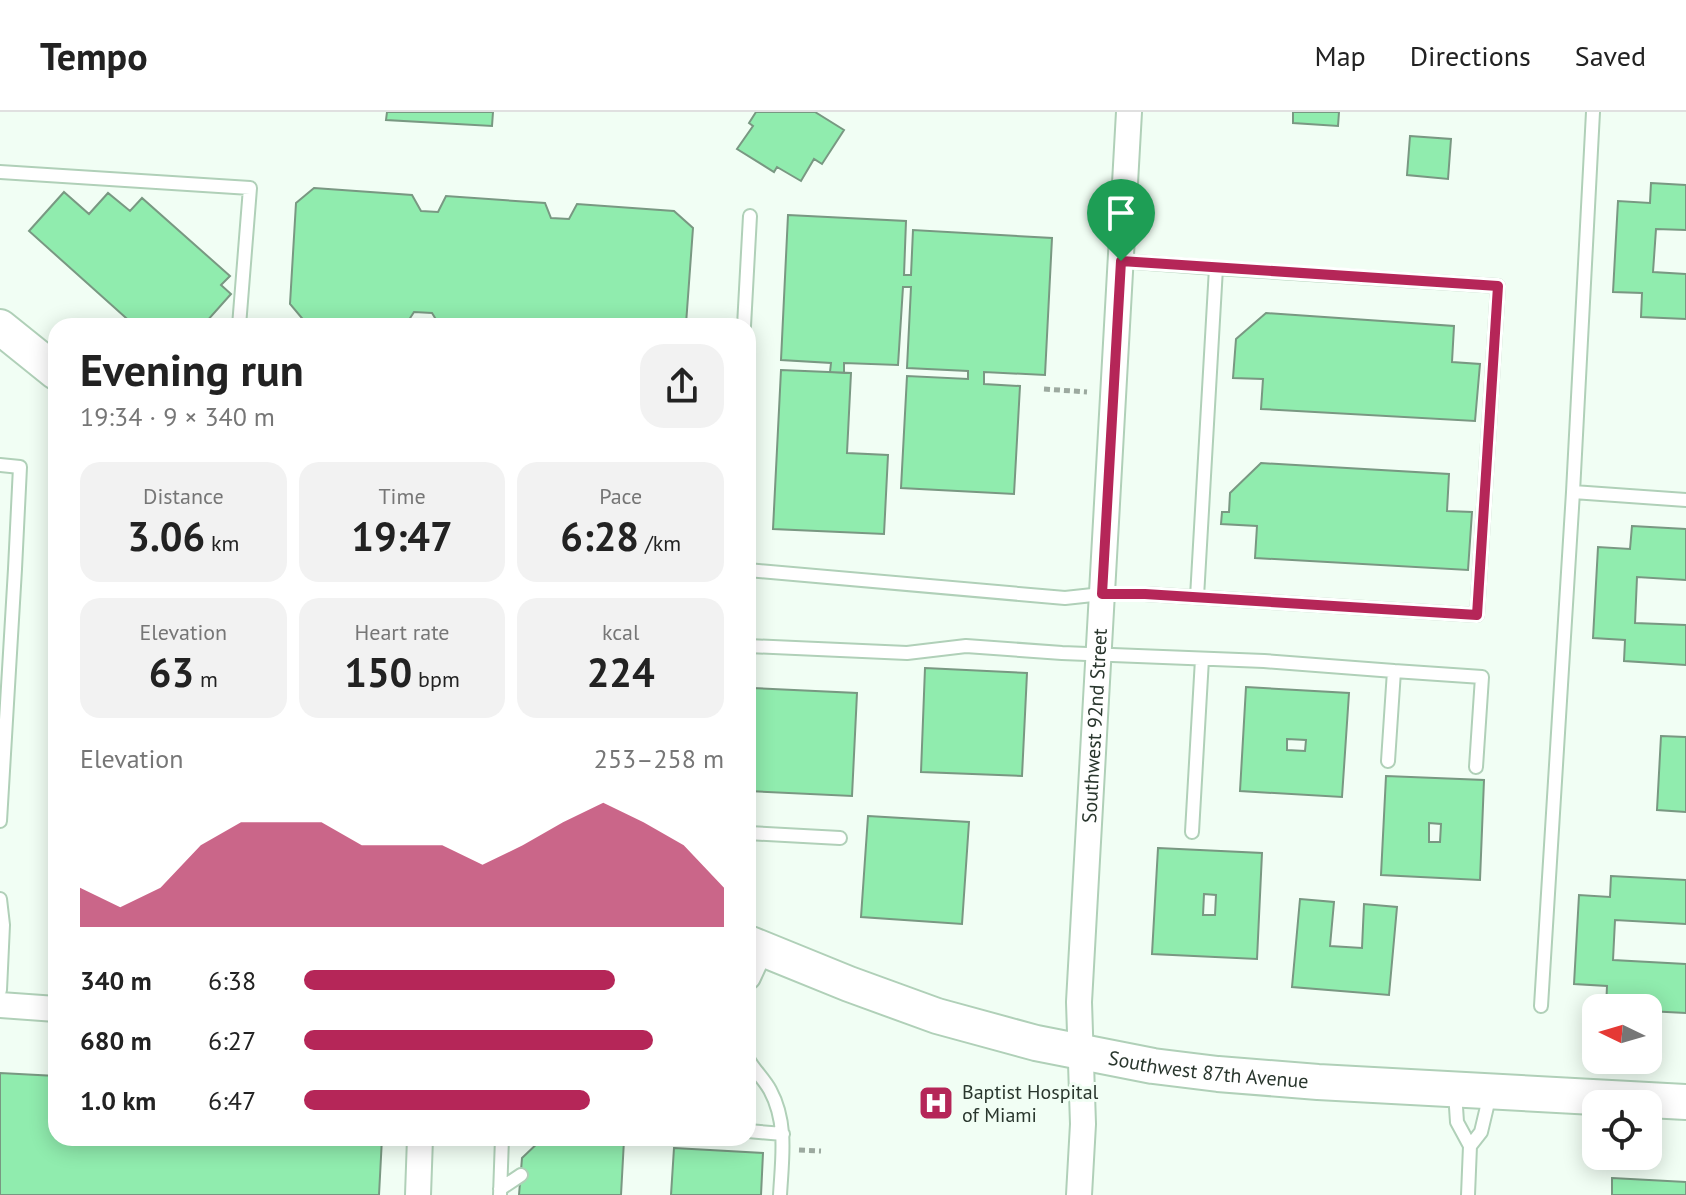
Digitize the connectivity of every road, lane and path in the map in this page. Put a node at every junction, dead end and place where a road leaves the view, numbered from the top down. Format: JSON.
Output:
{"nodes":[{"id":1,"x":1129,"y":112,"type":"edge"},
{"id":2,"x":1593,"y":112,"type":"edge"},
{"id":3,"x":0,"y":172,"type":"edge"},
{"id":4,"x":750,"y":216,"type":"dead end"},
{"id":5,"x":1121,"y":261,"type":"junction"},
{"id":6,"x":1216,"y":268,"type":"junction"},
{"id":7,"x":240,"y":318,"type":"edge"},
{"id":8,"x":744,"y":318,"type":"edge"},
{"id":9,"x":0,"y":327,"type":"edge"},
{"id":10,"x":48,"y":366,"type":"edge"},
{"id":11,"x":1044,"y":389,"type":"dead end"},
{"id":12,"x":1087,"y":392,"type":"dead end"},
{"id":13,"x":0,"y":465,"type":"edge"},
{"id":14,"x":1573,"y":492,"type":"junction"},
{"id":15,"x":1686,"y":500,"type":"edge"},
{"id":16,"x":756,"y":571,"type":"edge"},
{"id":17,"x":1102,"y":594,"type":"junction"},
{"id":18,"x":1197,"y":597,"type":"junction"},
{"id":19,"x":756,"y":646,"type":"edge"},
{"id":20,"x":1099,"y":654,"type":"junction"},
{"id":21,"x":1202,"y":659,"type":"junction"},
{"id":22,"x":1394,"y":671,"type":"junction"},
{"id":23,"x":1388,"y":761,"type":"dead end"},
{"id":24,"x":1476,"y":767,"type":"dead end"},
{"id":25,"x":0,"y":821,"type":"edge"},
{"id":26,"x":1192,"y":832,"type":"dead end"},
{"id":27,"x":756,"y":833,"type":"edge"},
{"id":28,"x":840,"y":838,"type":"dead end"},
{"id":29,"x":0,"y":899,"type":"edge"},
{"id":30,"x":756,"y":957,"type":"edge"},
{"id":31,"x":0,"y":990,"type":"edge"},
{"id":32,"x":0,"y":1005,"type":"edge"},
{"id":33,"x":1541,"y":1006,"type":"dead end"},
{"id":34,"x":48,"y":1008,"type":"edge"},
{"id":35,"x":1080,"y":1052,"type":"junction"},
{"id":36,"x":756,"y":1070,"type":"edge"},
{"id":37,"x":1455,"y":1089,"type":"junction"},
{"id":38,"x":1490,"y":1091,"type":"junction"},
{"id":39,"x":1686,"y":1102,"type":"edge"},
{"id":40,"x":756,"y":1132,"type":"edge"},
{"id":41,"x":783,"y":1134,"type":"junction"},
{"id":42,"x":420,"y":1146,"type":"edge"},
{"id":43,"x":502,"y":1146,"type":"edge"},
{"id":44,"x":1470,"y":1146,"type":"junction"},
{"id":45,"x":798,"y":1150,"type":"dead end"},
{"id":46,"x":821,"y":1151,"type":"dead end"},
{"id":47,"x":521,"y":1175,"type":"dead end"},
{"id":48,"x":500,"y":1192,"type":"edge"},
{"id":49,"x":418,"y":1195,"type":"edge"},
{"id":50,"x":780,"y":1195,"type":"edge"},
{"id":51,"x":1079,"y":1195,"type":"edge"},
{"id":52,"x":1468,"y":1195,"type":"edge"}],
"edges":[{"from":1,"to":5,"type":"street","name":"Southwest 92nd Street"},
{"from":2,"to":14,"type":"lane"},
{"from":3,"to":7,"type":"lane"},
{"from":4,"to":8,"type":"lane"},
{"from":5,"to":6,"type":"lane"},
{"from":5,"to":17,"type":"street","name":"Southwest 92nd Street"},
{"from":6,"to":18,"type":"lane"},
{"from":6,"to":18,"type":"lane"},
{"from":9,"to":10,"type":"main road"},
{"from":11,"to":12,"type":"path"},
{"from":13,"to":25,"type":"lane"},
{"from":14,"to":15,"type":"lane"},
{"from":14,"to":33,"type":"lane"},
{"from":16,"to":17,"type":"lane"},
{"from":17,"to":18,"type":"lane"},
{"from":17,"to":20,"type":"street","name":"Southwest 92nd Street"},
{"from":19,"to":20,"type":"lane"},
{"from":20,"to":21,"type":"lane"},
{"from":20,"to":35,"type":"street","name":"Southwest 92nd Street"},
{"from":21,"to":22,"type":"lane"},
{"from":21,"to":26,"type":"lane"},
{"from":22,"to":23,"type":"lane"},
{"from":22,"to":24,"type":"lane"},
{"from":27,"to":28,"type":"lane"},
{"from":29,"to":31,"type":"lane"},
{"from":30,"to":35,"type":"main road","name":"Southwest 87th Avenue"},
{"from":32,"to":34,"type":"street"},
{"from":35,"to":37,"type":"main road","name":"Southwest 87th Avenue"},
{"from":35,"to":51,"type":"street","name":"Southwest 92nd Street"},
{"from":36,"to":41,"type":"lane"},
{"from":37,"to":38,"type":"main road","name":"Southwest 87th Avenue"},
{"from":37,"to":44,"type":"lane"},
{"from":38,"to":39,"type":"main road","name":"Southwest 87th Avenue"},
{"from":38,"to":44,"type":"lane"},
{"from":40,"to":41,"type":"lane"},
{"from":41,"to":50,"type":"lane"},
{"from":42,"to":49,"type":"street"},
{"from":43,"to":48,"type":"lane"},
{"from":44,"to":52,"type":"lane"},
{"from":45,"to":46,"type":"path"},
{"from":47,"to":48,"type":"lane"}]}
